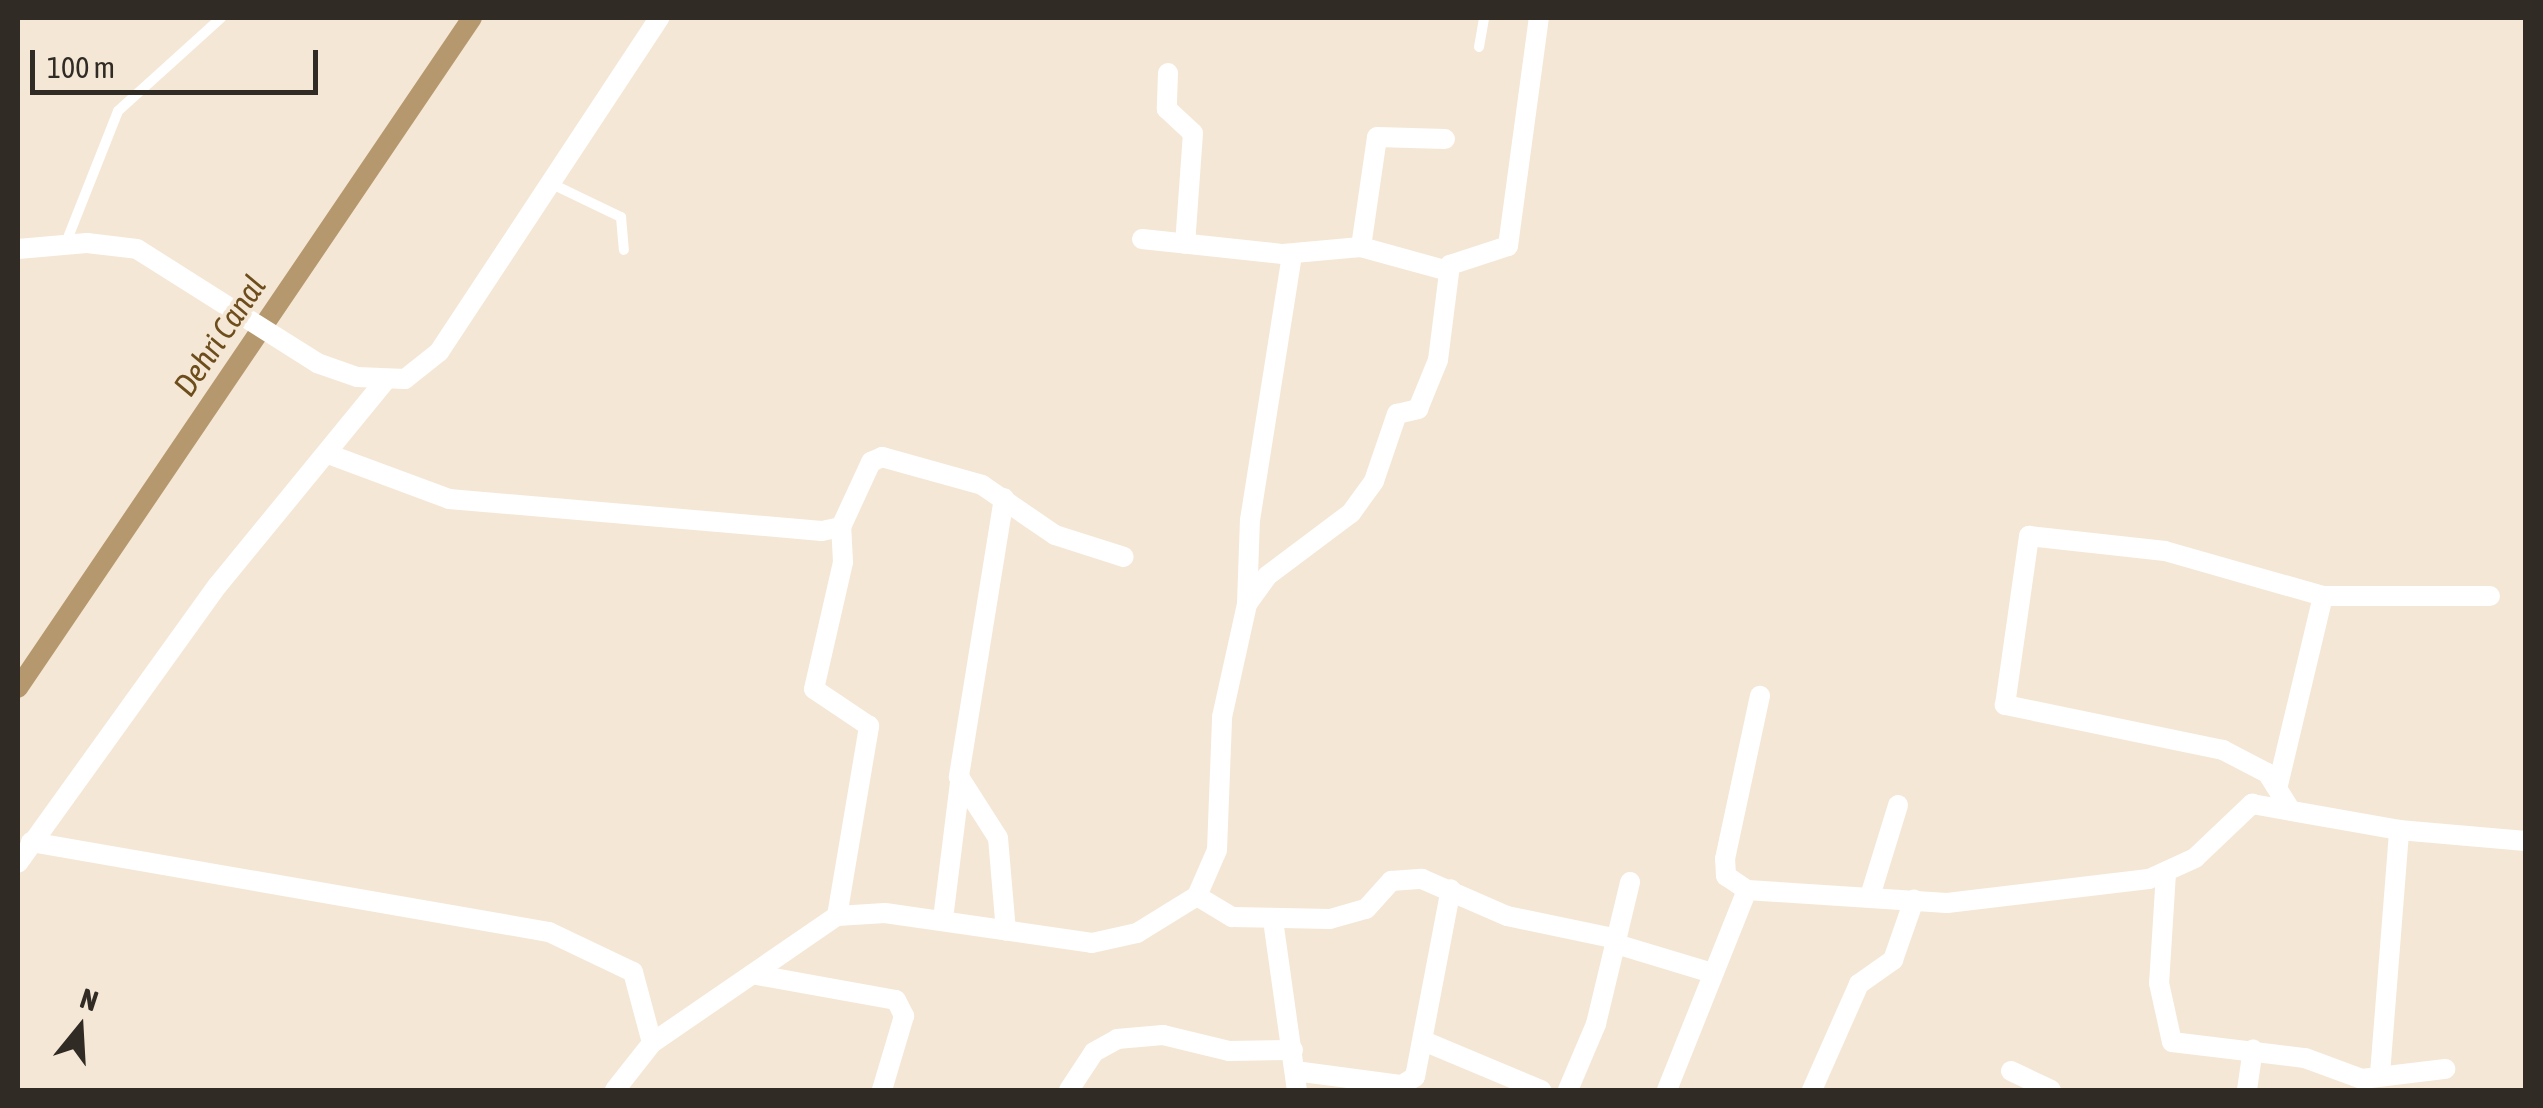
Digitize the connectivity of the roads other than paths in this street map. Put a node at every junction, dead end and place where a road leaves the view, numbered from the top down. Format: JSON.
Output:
{"nodes":[{"id":1,"x":221,"y":18,"type":"edge"},
{"id":2,"x":659,"y":18,"type":"edge"},
{"id":3,"x":1484,"y":18,"type":"edge"},
{"id":4,"x":1539,"y":18,"type":"edge"},
{"id":5,"x":1479,"y":47,"type":"dead end"},
{"id":6,"x":1168,"y":74,"type":"dead end"},
{"id":7,"x":1445,"y":139,"type":"dead end"},
{"id":8,"x":549,"y":182,"type":"junction"},
{"id":9,"x":1142,"y":239,"type":"dead end"},
{"id":10,"x":1185,"y":244,"type":"junction"},
{"id":11,"x":65,"y":246,"type":"junction"},
{"id":12,"x":1360,"y":248,"type":"junction"},
{"id":13,"x":18,"y":249,"type":"edge"},
{"id":14,"x":624,"y":250,"type":"dead end"},
{"id":15,"x":1292,"y":254,"type":"junction"},
{"id":16,"x":1448,"y":271,"type":"junction"},
{"id":17,"x":385,"y":381,"type":"junction"},
{"id":18,"x":328,"y":454,"type":"junction"},
{"id":19,"x":1004,"y":498,"type":"junction"},
{"id":20,"x":841,"y":527,"type":"junction"},
{"id":21,"x":1124,"y":557,"type":"dead end"},
{"id":22,"x":2323,"y":596,"type":"junction"},
{"id":23,"x":2490,"y":596,"type":"dead end"},
{"id":24,"x":1247,"y":604,"type":"junction"},
{"id":25,"x":1760,"y":696,"type":"dead end"},
{"id":26,"x":960,"y":782,"type":"junction"},
{"id":27,"x":2278,"y":785,"type":"junction"},
{"id":28,"x":1898,"y":805,"type":"dead end"},
{"id":29,"x":2288,"y":806,"type":"junction"},
{"id":30,"x":2399,"y":830,"type":"junction"},
{"id":31,"x":2526,"y":841,"type":"edge"},
{"id":32,"x":31,"y":842,"type":"junction"},
{"id":33,"x":18,"y":863,"type":"edge"},
{"id":34,"x":2166,"y":873,"type":"junction"},
{"id":35,"x":1630,"y":882,"type":"dead end"},
{"id":36,"x":1451,"y":888,"type":"junction"},
{"id":37,"x":1747,"y":890,"type":"junction"},
{"id":38,"x":1871,"y":893,"type":"junction"},
{"id":39,"x":1198,"y":896,"type":"junction"},
{"id":40,"x":1914,"y":900,"type":"junction"},
{"id":41,"x":837,"y":916,"type":"junction"},
{"id":42,"x":944,"y":919,"type":"junction"},
{"id":43,"x":1273,"y":920,"type":"junction"},
{"id":44,"x":1006,"y":931,"type":"junction"},
{"id":45,"x":1616,"y":942,"type":"junction"},
{"id":46,"x":1712,"y":973,"type":"junction"},
{"id":47,"x":758,"y":975,"type":"junction"},
{"id":48,"x":1426,"y":1042,"type":"junction"},
{"id":49,"x":652,"y":1043,"type":"junction"},
{"id":50,"x":2253,"y":1048,"type":"junction"},
{"id":51,"x":2445,"y":1068,"type":"dead end"},
{"id":52,"x":1295,"y":1071,"type":"edge"},
{"id":53,"x":2011,"y":1071,"type":"dead end"},
{"id":54,"x":2380,"y":1074,"type":"junction"},
{"id":55,"x":614,"y":1090,"type":"edge"},
{"id":56,"x":882,"y":1090,"type":"edge"},
{"id":57,"x":1069,"y":1090,"type":"edge"},
{"id":58,"x":1541,"y":1090,"type":"edge"},
{"id":59,"x":1568,"y":1090,"type":"edge"},
{"id":60,"x":1666,"y":1090,"type":"edge"},
{"id":61,"x":1812,"y":1090,"type":"edge"},
{"id":62,"x":2051,"y":1090,"type":"edge"},
{"id":63,"x":2247,"y":1090,"type":"edge"}],
"edges":[{"from":1,"to":11,"type":"lane"},
{"from":2,"to":8,"type":"street"},
{"from":3,"to":5,"type":"lane"},
{"from":4,"to":16,"type":"street"},
{"from":6,"to":10,"type":"street"},
{"from":7,"to":12,"type":"street"},
{"from":8,"to":14,"type":"lane"},
{"from":8,"to":17,"type":"street"},
{"from":9,"to":10,"type":"street"},
{"from":10,"to":15,"type":"street"},
{"from":11,"to":13,"type":"street"},
{"from":11,"to":17,"type":"street"},
{"from":12,"to":15,"type":"street"},
{"from":12,"to":16,"type":"street"},
{"from":15,"to":24,"type":"street"},
{"from":16,"to":24,"type":"street"},
{"from":17,"to":18,"type":"street"},
{"from":18,"to":20,"type":"street"},
{"from":18,"to":32,"type":"street"},
{"from":19,"to":20,"type":"street"},
{"from":19,"to":21,"type":"street"},
{"from":19,"to":26,"type":"street"},
{"from":20,"to":41,"type":"street"},
{"from":22,"to":23,"type":"street"},
{"from":22,"to":27,"type":"street"},
{"from":22,"to":27,"type":"street"},
{"from":24,"to":39,"type":"street"},
{"from":25,"to":37,"type":"street"},
{"from":26,"to":42,"type":"street"},
{"from":26,"to":44,"type":"street"},
{"from":27,"to":29,"type":"street"},
{"from":28,"to":38,"type":"street"},
{"from":29,"to":30,"type":"street"},
{"from":29,"to":34,"type":"street"},
{"from":30,"to":31,"type":"street"},
{"from":30,"to":54,"type":"street"},
{"from":32,"to":33,"type":"street"},
{"from":32,"to":49,"type":"street"},
{"from":34,"to":40,"type":"street"},
{"from":34,"to":50,"type":"street"},
{"from":35,"to":45,"type":"street"},
{"from":36,"to":43,"type":"street"},
{"from":36,"to":45,"type":"street"},
{"from":36,"to":48,"type":"street"},
{"from":37,"to":38,"type":"street"},
{"from":37,"to":46,"type":"street"},
{"from":38,"to":40,"type":"street"},
{"from":39,"to":43,"type":"street"},
{"from":39,"to":44,"type":"street"},
{"from":40,"to":61,"type":"street"},
{"from":41,"to":42,"type":"street"},
{"from":41,"to":47,"type":"street"},
{"from":42,"to":44,"type":"street"},
{"from":43,"to":52,"type":"street"},
{"from":45,"to":46,"type":"street"},
{"from":45,"to":59,"type":"street"},
{"from":46,"to":60,"type":"street"},
{"from":47,"to":49,"type":"street"},
{"from":47,"to":56,"type":"street"},
{"from":48,"to":52,"type":"street"},
{"from":48,"to":58,"type":"street"},
{"from":49,"to":55,"type":"street"},
{"from":50,"to":54,"type":"street"},
{"from":50,"to":63,"type":"street"},
{"from":51,"to":54,"type":"street"},
{"from":52,"to":57,"type":"street"},
{"from":53,"to":62,"type":"street"}]}
